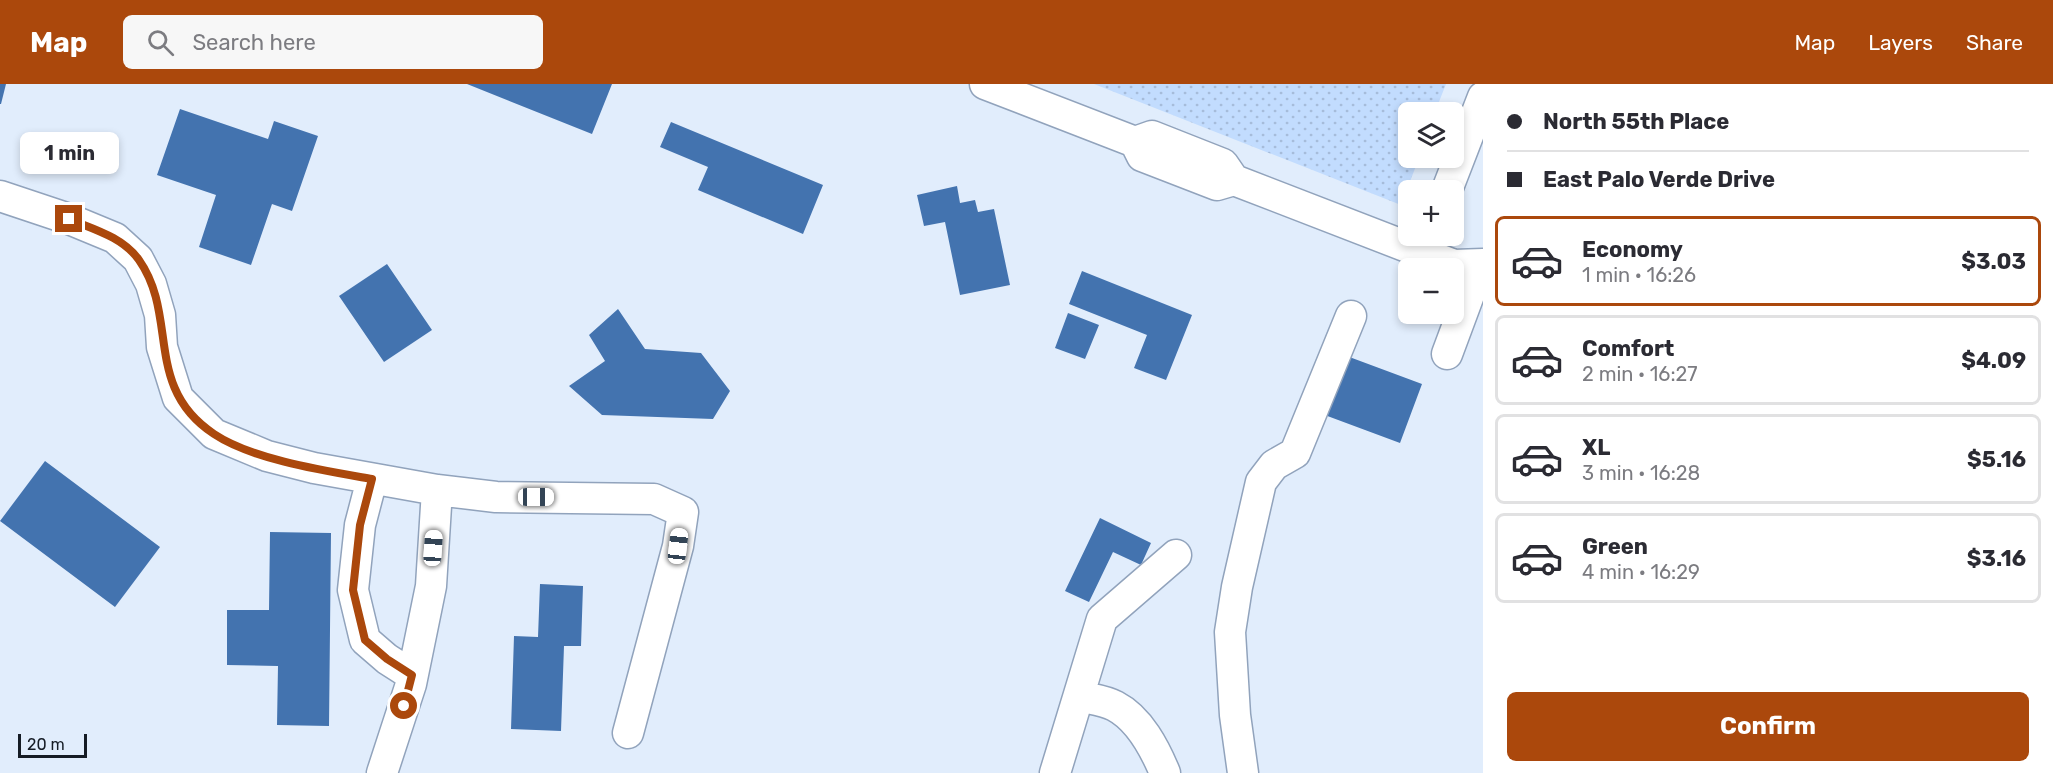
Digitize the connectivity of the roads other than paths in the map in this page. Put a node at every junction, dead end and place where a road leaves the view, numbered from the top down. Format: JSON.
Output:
{"nodes":[{"id":1,"x":985,"y":84,"type":"edge"},
{"id":2,"x":1483,"y":97,"type":"edge"},
{"id":3,"x":1451,"y":180,"type":"edge"},
{"id":4,"x":0,"y":196,"type":"edge"},
{"id":5,"x":1398,"y":234,"type":"edge"},
{"id":6,"x":1430,"y":246,"type":"edge"},
{"id":7,"x":1473,"y":275,"type":"edge"},
{"id":8,"x":1351,"y":316,"type":"dead end"},
{"id":9,"x":1447,"y":354,"type":"dead end"},
{"id":10,"x":372,"y":479,"type":"junction"},
{"id":11,"x":437,"y":490,"type":"junction"},
{"id":12,"x":1176,"y":555,"type":"dead end"},
{"id":13,"x":412,"y":675,"type":"junction"},
{"id":14,"x":1079,"y":696,"type":"junction"},
{"id":15,"x":628,"y":733,"type":"dead end"},
{"id":16,"x":382,"y":773,"type":"edge"},
{"id":17,"x":1055,"y":773,"type":"edge"},
{"id":18,"x":1165,"y":773,"type":"edge"},
{"id":19,"x":1244,"y":773,"type":"edge"}],
"edges":[{"from":1,"to":5,"type":"street"},
{"from":2,"to":3,"type":"street"},
{"from":4,"to":10,"type":"street"},
{"from":6,"to":7,"type":"street"},
{"from":7,"to":9,"type":"street"},
{"from":8,"to":19,"type":"street"},
{"from":10,"to":11,"type":"street"},
{"from":10,"to":13,"type":"street"},
{"from":11,"to":13,"type":"street"},
{"from":11,"to":15,"type":"street"},
{"from":12,"to":14,"type":"street"},
{"from":13,"to":16,"type":"street"},
{"from":14,"to":17,"type":"street"},
{"from":14,"to":18,"type":"street"}]}
